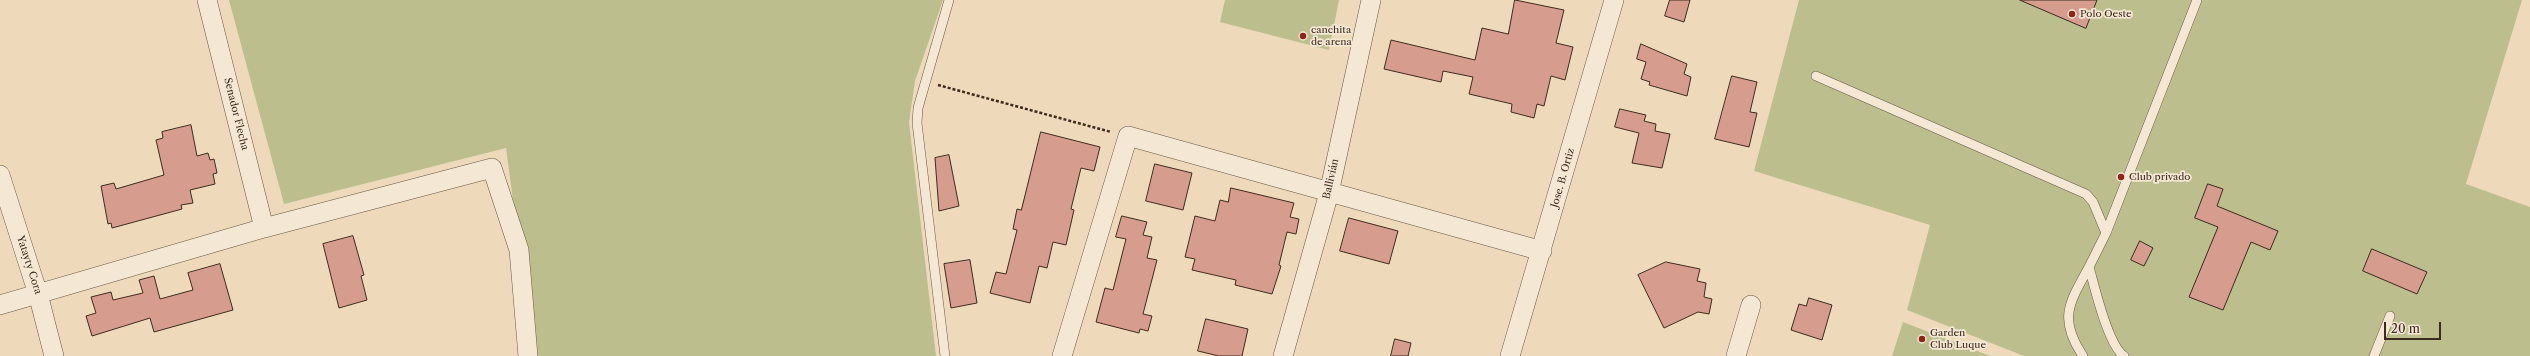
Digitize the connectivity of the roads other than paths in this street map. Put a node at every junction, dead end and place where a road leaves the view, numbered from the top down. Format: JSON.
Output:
{"nodes":[{"id":1,"x":207,"y":0,"type":"edge"},
{"id":2,"x":949,"y":0,"type":"edge"},
{"id":3,"x":1371,"y":0,"type":"edge"},
{"id":4,"x":1614,"y":0,"type":"edge"},
{"id":5,"x":2197,"y":0,"type":"edge"},
{"id":6,"x":1816,"y":76,"type":"dead end"},
{"id":7,"x":0,"y":175,"type":"edge"},
{"id":8,"x":1329,"y":193,"type":"junction"},
{"id":9,"x":264,"y":228,"type":"junction"},
{"id":10,"x":2106,"y":233,"type":"junction"},
{"id":11,"x":1542,"y":251,"type":"junction"},
{"id":12,"x":2089,"y":267,"type":"junction"},
{"id":13,"x":38,"y":294,"type":"junction"},
{"id":14,"x":0,"y":305,"type":"edge"},
{"id":15,"x":1751,"y":305,"type":"dead end"},
{"id":16,"x":2390,"y":316,"type":"dead end"},
{"id":17,"x":54,"y":356,"type":"edge"},
{"id":18,"x":528,"y":356,"type":"edge"},
{"id":19,"x":945,"y":356,"type":"edge"},
{"id":20,"x":1062,"y":356,"type":"edge"},
{"id":21,"x":1283,"y":356,"type":"edge"},
{"id":22,"x":1510,"y":356,"type":"edge"},
{"id":23,"x":1736,"y":356,"type":"edge"},
{"id":24,"x":2084,"y":356,"type":"edge"},
{"id":25,"x":2124,"y":356,"type":"edge"},
{"id":26,"x":2374,"y":356,"type":"edge"}],
"edges":[{"from":1,"to":9,"type":"street","name":"Senador Flecha"},
{"from":2,"to":19,"type":"lane"},
{"from":3,"to":8,"type":"street","name":"Ballivián"},
{"from":4,"to":11,"type":"street","name":"Jose. B. Ortiz"},
{"from":5,"to":10,"type":"lane"},
{"from":6,"to":10,"type":"lane"},
{"from":7,"to":13,"type":"street","name":"Yatayty Cora"},
{"from":8,"to":11,"type":"street"},
{"from":8,"to":20,"type":"street"},
{"from":8,"to":21,"type":"street","name":"Ballivián"},
{"from":9,"to":13,"type":"street"},
{"from":9,"to":18,"type":"street"},
{"from":10,"to":12,"type":"lane"},
{"from":11,"to":22,"type":"street","name":"Jose. B. Ortiz"},
{"from":12,"to":24,"type":"lane"},
{"from":12,"to":25,"type":"lane"},
{"from":13,"to":14,"type":"street"},
{"from":13,"to":17,"type":"street","name":"Yatayty Cora"},
{"from":15,"to":23,"type":"street"},
{"from":16,"to":26,"type":"lane"}]}
